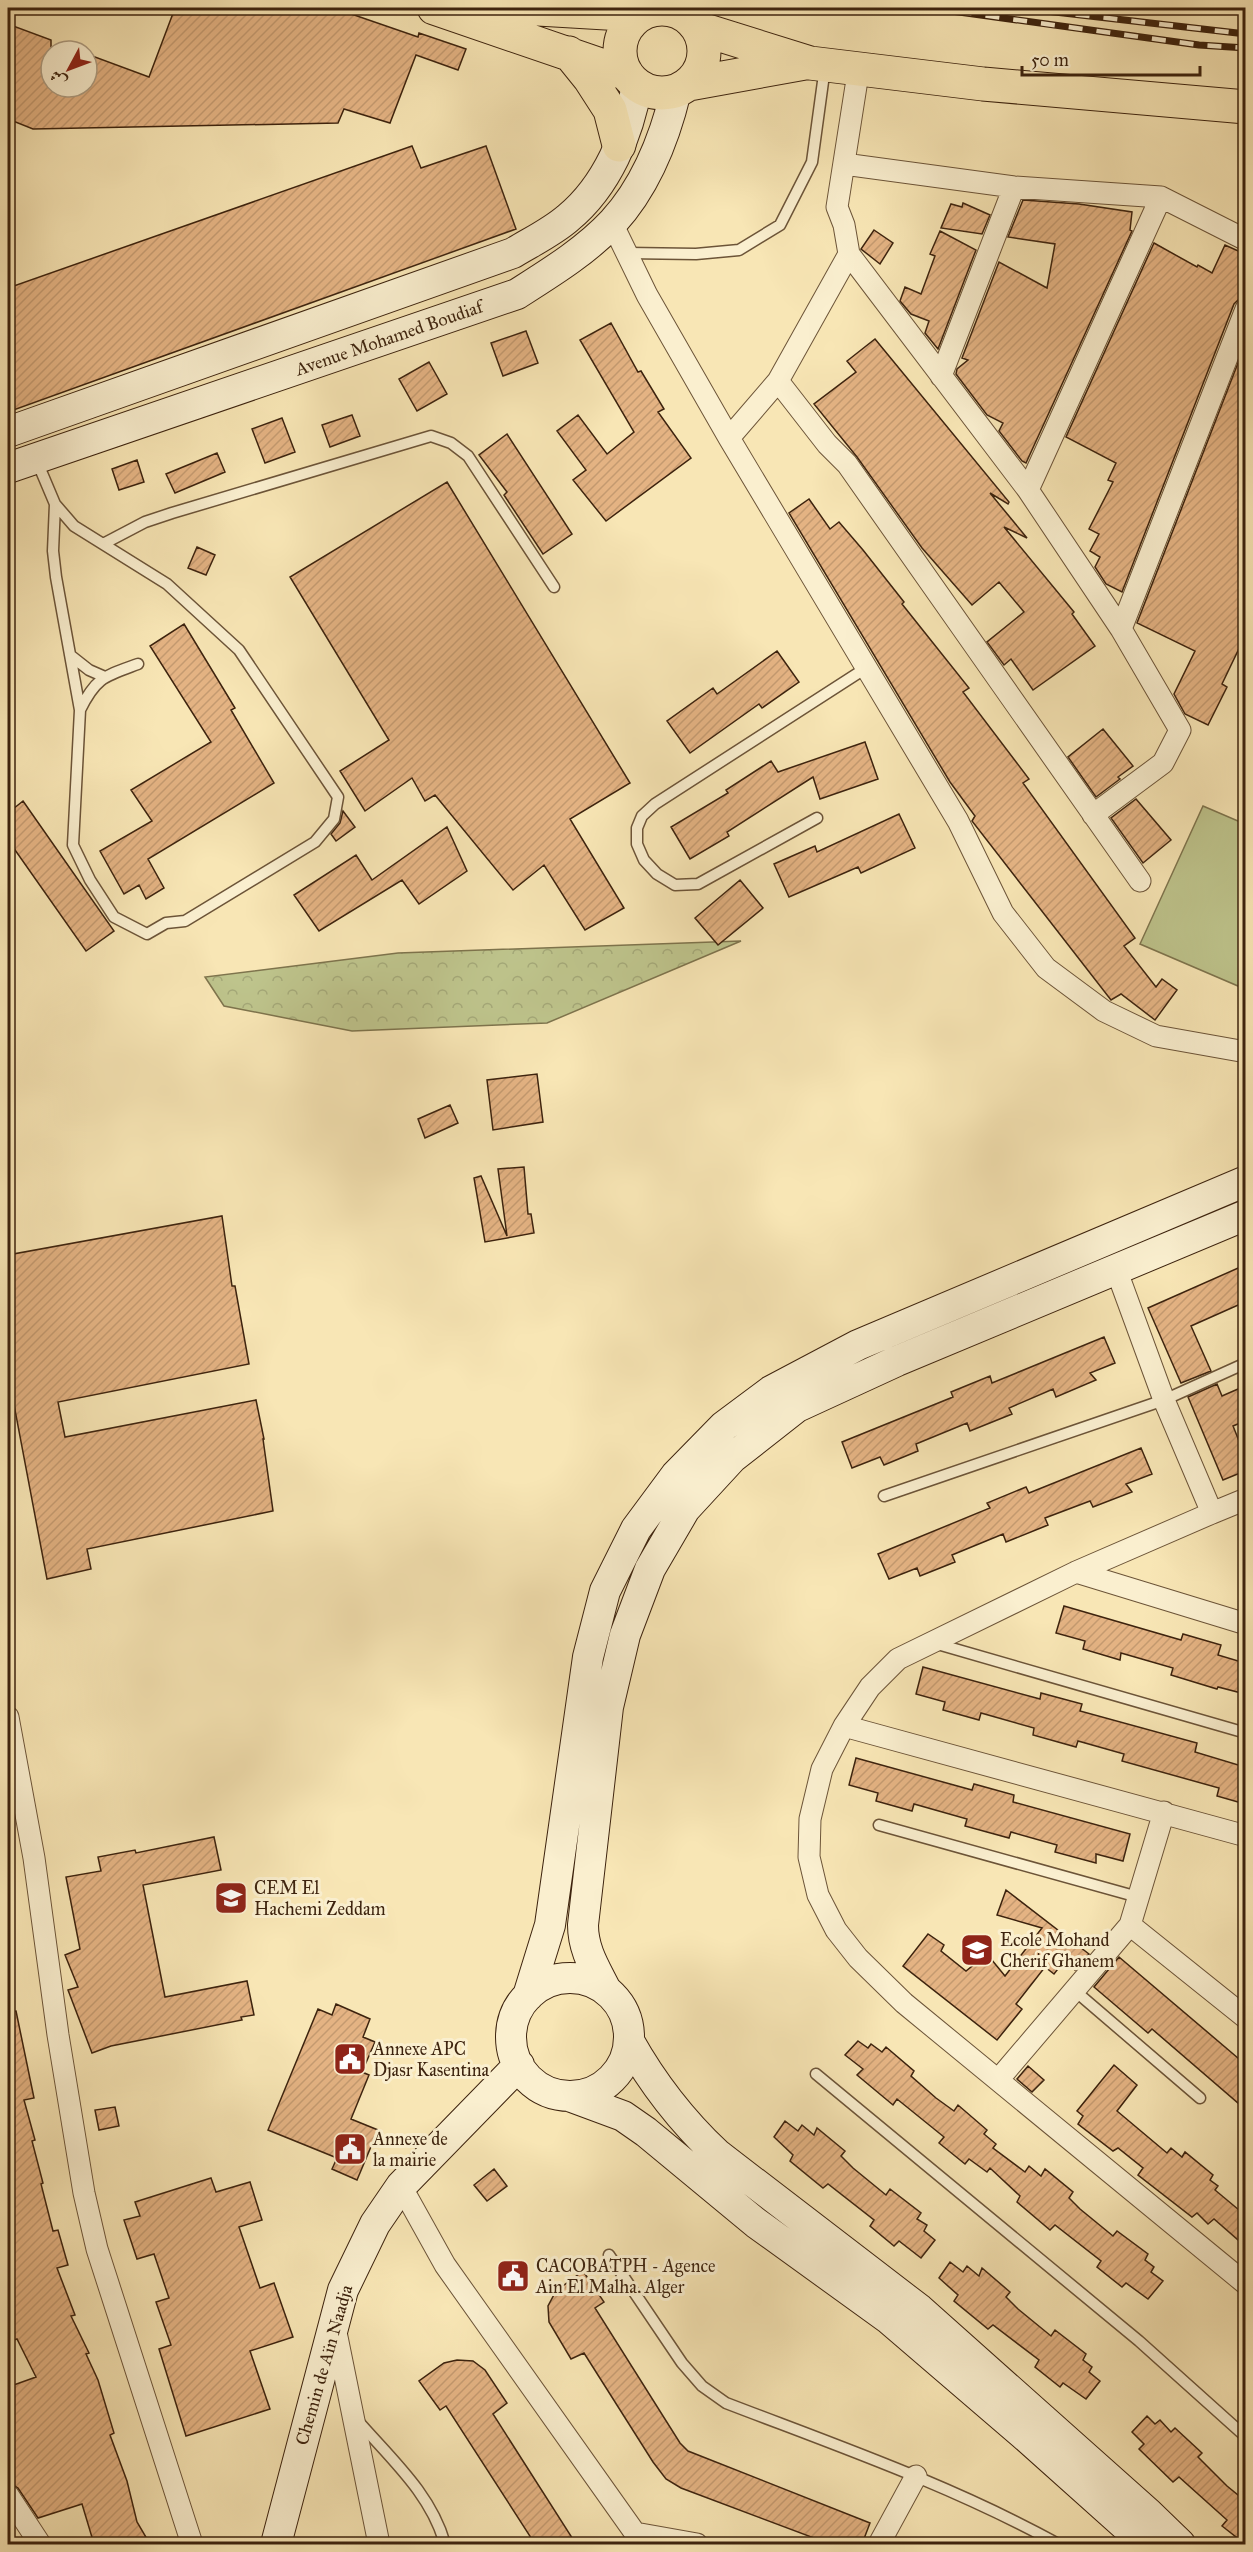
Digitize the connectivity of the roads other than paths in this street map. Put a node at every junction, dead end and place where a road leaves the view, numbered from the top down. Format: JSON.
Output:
{"nodes":[{"id":1,"x":434,"y":8,"type":"edge"},
{"id":2,"x":520,"y":8,"type":"edge"},
{"id":3,"x":640,"y":15,"type":"junction"},
{"id":4,"x":698,"y":28,"type":"junction"},
{"id":5,"x":569,"y":53,"type":"junction"},
{"id":6,"x":818,"y":63,"type":"junction"},
{"id":7,"x":859,"y":67,"type":"junction"},
{"id":8,"x":632,"y":80,"type":"junction"},
{"id":9,"x":682,"y":87,"type":"junction"},
{"id":10,"x":1245,"y":107,"type":"edge"},
{"id":11,"x":619,"y":146,"type":"junction"},
{"id":12,"x":844,"y":164,"type":"junction"},
{"id":13,"x":1014,"y":187,"type":"junction"},
{"id":14,"x":1161,"y":197,"type":"junction"},
{"id":15,"x":612,"y":223,"type":"junction"},
{"id":16,"x":1245,"y":240,"type":"edge"},
{"id":17,"x":627,"y":253,"type":"junction"},
{"id":18,"x":849,"y":254,"type":"junction"},
{"id":19,"x":1245,"y":309,"type":"edge"},
{"id":20,"x":941,"y":376,"type":"junction"},
{"id":21,"x":778,"y":381,"type":"junction"},
{"id":22,"x":8,"y":432,"type":"edge"},
{"id":23,"x":729,"y":438,"type":"junction"},
{"id":24,"x":36,"y":458,"type":"junction"},
{"id":25,"x":8,"y":468,"type":"edge"},
{"id":26,"x":1028,"y":490,"type":"junction"},
{"id":27,"x":55,"y":504,"type":"junction"},
{"id":28,"x":105,"y":543,"type":"junction"},
{"id":29,"x":554,"y":587,"type":"dead end"},
{"id":30,"x":1120,"y":629,"type":"junction"},
{"id":31,"x":70,"y":655,"type":"junction"},
{"id":32,"x":138,"y":664,"type":"dead end"},
{"id":33,"x":866,"y":668,"type":"junction"},
{"id":34,"x":105,"y":677,"type":"junction"},
{"id":35,"x":80,"y":710,"type":"junction"},
{"id":36,"x":1093,"y":815,"type":"junction"},
{"id":37,"x":817,"y":818,"type":"dead end"},
{"id":38,"x":1140,"y":881,"type":"dead end"},
{"id":39,"x":1245,"y":1052,"type":"edge"},
{"id":40,"x":1245,"y":1181,"type":"edge"},
{"id":41,"x":1245,"y":1215,"type":"edge"},
{"id":42,"x":1116,"y":1269,"type":"junction"},
{"id":43,"x":1245,"y":1363,"type":"edge"},
{"id":44,"x":1164,"y":1400,"type":"junction"},
{"id":45,"x":884,"y":1496,"type":"dead end"},
{"id":46,"x":1245,"y":1499,"type":"edge"},
{"id":47,"x":1212,"y":1513,"type":"junction"},
{"id":48,"x":1076,"y":1572,"type":"junction"},
{"id":49,"x":1245,"y":1624,"type":"edge"},
{"id":50,"x":930,"y":1642,"type":"junction"},
{"id":51,"x":8,"y":1716,"type":"edge"},
{"id":52,"x":844,"y":1726,"type":"junction"},
{"id":53,"x":1245,"y":1733,"type":"edge"},
{"id":54,"x":1164,"y":1812,"type":"junction"},
{"id":55,"x":879,"y":1825,"type":"dead end"},
{"id":56,"x":1245,"y":1836,"type":"edge"},
{"id":57,"x":1138,"y":1897,"type":"junction"},
{"id":58,"x":1130,"y":1924,"type":"junction"},
{"id":59,"x":606,"y":1990,"type":"junction"},
{"id":60,"x":1074,"y":1990,"type":"junction"},
{"id":61,"x":528,"y":1996,"type":"junction"},
{"id":62,"x":1245,"y":2018,"type":"edge"},
{"id":63,"x":629,"y":2041,"type":"junction"},
{"id":64,"x":519,"y":2065,"type":"junction"},
{"id":65,"x":816,"y":2074,"type":"dead end"},
{"id":66,"x":998,"y":2080,"type":"junction"},
{"id":67,"x":569,"y":2096,"type":"junction"},
{"id":68,"x":1200,"y":2098,"type":"dead end"},
{"id":69,"x":401,"y":2186,"type":"junction"},
{"id":70,"x":609,"y":2255,"type":"dead end"},
{"id":71,"x":1245,"y":2284,"type":"edge"},
{"id":72,"x":334,"y":2322,"type":"junction"},
{"id":73,"x":353,"y":2415,"type":"junction"},
{"id":74,"x":1245,"y":2437,"type":"edge"},
{"id":75,"x":916,"y":2476,"type":"junction"},
{"id":76,"x":8,"y":2495,"type":"edge"},
{"id":77,"x":636,"y":2539,"type":"edge"},
{"id":78,"x":40,"y":2544,"type":"edge"},
{"id":79,"x":192,"y":2544,"type":"edge"},
{"id":80,"x":276,"y":2544,"type":"edge"},
{"id":81,"x":379,"y":2544,"type":"edge"},
{"id":82,"x":446,"y":2544,"type":"edge"},
{"id":83,"x":697,"y":2544,"type":"edge"},
{"id":84,"x":879,"y":2544,"type":"edge"},
{"id":85,"x":1058,"y":2544,"type":"edge"},
{"id":86,"x":1146,"y":2544,"type":"edge"},
{"id":87,"x":1180,"y":2544,"type":"edge"}],
"edges":[{"from":1,"to":5,"type":"main road"},
{"from":2,"to":3,"type":"main road"},
{"from":3,"to":4,"type":"main road"},
{"from":3,"to":8,"type":"main road"},
{"from":4,"to":6,"type":"main road"},
{"from":4,"to":9,"type":"main road"},
{"from":5,"to":8,"type":"main road"},
{"from":5,"to":11,"type":"main road"},
{"from":6,"to":7,"type":"main road"},
{"from":6,"to":9,"type":"main road"},
{"from":6,"to":17,"type":"lane"},
{"from":7,"to":10,"type":"main road"},
{"from":7,"to":12,"type":"street"},
{"from":8,"to":9,"type":"main road"},
{"from":8,"to":11,"type":"main road"},
{"from":9,"to":15,"type":"main road","name":"Avenue Mohamed Boudiaf"},
{"from":11,"to":22,"type":"main road"},
{"from":12,"to":13,"type":"street"},
{"from":12,"to":18,"type":"street"},
{"from":13,"to":14,"type":"street"},
{"from":13,"to":20,"type":"street"},
{"from":14,"to":16,"type":"street"},
{"from":14,"to":26,"type":"street"},
{"from":15,"to":17,"type":"street"},
{"from":15,"to":24,"type":"main road","name":"Avenue Mohamed Boudiaf"},
{"from":17,"to":23,"type":"street"},
{"from":18,"to":20,"type":"street"},
{"from":18,"to":21,"type":"street"},
{"from":19,"to":30,"type":"street"},
{"from":20,"to":26,"type":"street"},
{"from":21,"to":23,"type":"street"},
{"from":21,"to":36,"type":"street"},
{"from":23,"to":33,"type":"street"},
{"from":24,"to":25,"type":"main road","name":"Avenue Mohamed Boudiaf"},
{"from":24,"to":27,"type":"lane"},
{"from":26,"to":30,"type":"street"},
{"from":27,"to":28,"type":"lane"},
{"from":27,"to":31,"type":"lane"},
{"from":28,"to":29,"type":"lane"},
{"from":28,"to":35,"type":"lane"},
{"from":30,"to":36,"type":"street"},
{"from":31,"to":34,"type":"lane"},
{"from":31,"to":35,"type":"lane"},
{"from":32,"to":34,"type":"lane"},
{"from":33,"to":37,"type":"lane"},
{"from":33,"to":39,"type":"street"},
{"from":34,"to":35,"type":"lane"},
{"from":36,"to":38,"type":"street"},
{"from":40,"to":61,"type":"main road"},
{"from":41,"to":42,"type":"main road"},
{"from":42,"to":44,"type":"street"},
{"from":42,"to":59,"type":"main road"},
{"from":43,"to":44,"type":"lane"},
{"from":44,"to":45,"type":"lane"},
{"from":44,"to":47,"type":"street"},
{"from":46,"to":47,"type":"street"},
{"from":47,"to":48,"type":"street"},
{"from":48,"to":49,"type":"street"},
{"from":48,"to":50,"type":"street"},
{"from":50,"to":52,"type":"street"},
{"from":50,"to":53,"type":"lane"},
{"from":51,"to":79,"type":"street"},
{"from":52,"to":54,"type":"street"},
{"from":52,"to":66,"type":"street"},
{"from":54,"to":56,"type":"street"},
{"from":54,"to":57,"type":"street"},
{"from":55,"to":57,"type":"lane"},
{"from":57,"to":58,"type":"street"},
{"from":58,"to":60,"type":"street"},
{"from":58,"to":62,"type":"street"},
{"from":59,"to":61,"type":"main road"},
{"from":59,"to":63,"type":"main road"},
{"from":60,"to":66,"type":"street"},
{"from":60,"to":68,"type":"lane"},
{"from":61,"to":64,"type":"main road"},
{"from":63,"to":67,"type":"main road"},
{"from":63,"to":87,"type":"main road"},
{"from":64,"to":67,"type":"main road"},
{"from":64,"to":69,"type":"main road","name":"Chemin de Aïn Naadja"},
{"from":65,"to":74,"type":"lane"},
{"from":66,"to":71,"type":"street"},
{"from":67,"to":86,"type":"main road"},
{"from":69,"to":72,"type":"main road","name":"Chemin de Aïn Naadja"},
{"from":69,"to":77,"type":"street"},
{"from":70,"to":75,"type":"lane"},
{"from":72,"to":73,"type":"street"},
{"from":72,"to":80,"type":"main road","name":"Chemin de Aïn Naadja"},
{"from":73,"to":81,"type":"street"},
{"from":73,"to":82,"type":"lane"},
{"from":75,"to":84,"type":"street"},
{"from":75,"to":85,"type":"lane"},
{"from":76,"to":78,"type":"street"},
{"from":77,"to":83,"type":"street"}]}
